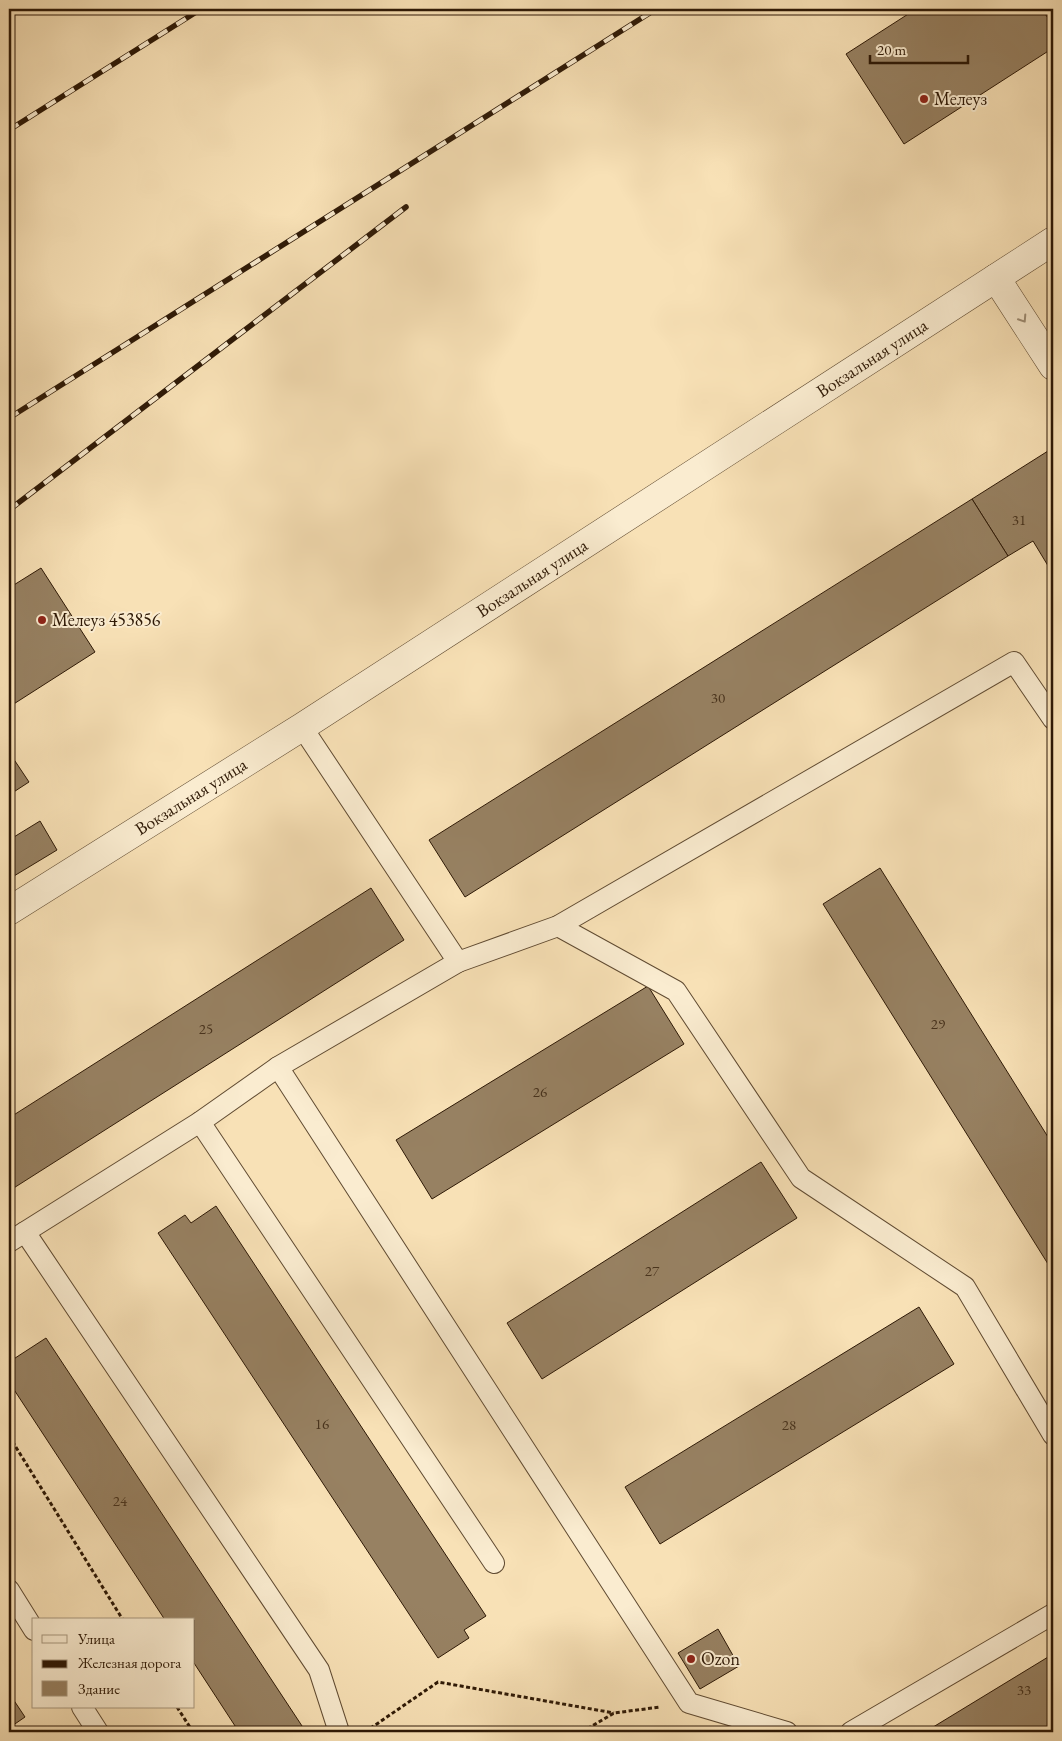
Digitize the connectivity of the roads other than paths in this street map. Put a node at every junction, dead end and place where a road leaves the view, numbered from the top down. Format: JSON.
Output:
{"nodes":[{"id":1,"x":1053,"y":241,"type":"edge"},
{"id":2,"x":996,"y":278,"type":"junction"},
{"id":3,"x":1053,"y":366,"type":"edge"},
{"id":4,"x":1053,"y":719,"type":"edge"},
{"id":5,"x":302,"y":727,"type":"junction"},
{"id":6,"x":9,"y":911,"type":"edge"},
{"id":7,"x":558,"y":926,"type":"junction"},
{"id":8,"x":458,"y":962,"type":"junction"},
{"id":9,"x":278,"y":1067,"type":"junction"},
{"id":10,"x":200,"y":1122,"type":"junction"},
{"id":11,"x":17,"y":1237,"type":"edge"},
{"id":12,"x":1053,"y":1435,"type":"edge"},
{"id":13,"x":494,"y":1563,"type":"dead end"},
{"id":14,"x":9,"y":1590,"type":"edge"},
{"id":15,"x":1053,"y":1614,"type":"edge"},
{"id":16,"x":32,"y":1627,"type":"edge"},
{"id":17,"x":83,"y":1708,"type":"edge"},
{"id":18,"x":98,"y":1732,"type":"edge"},
{"id":19,"x":339,"y":1732,"type":"edge"},
{"id":20,"x":787,"y":1732,"type":"edge"},
{"id":21,"x":851,"y":1732,"type":"edge"}],
"edges":[{"from":1,"to":2,"type":"street","name":"Вокзальная улица"},
{"from":2,"to":3,"type":"street","one_way":true},
{"from":2,"to":5,"type":"street","name":"Вокзальная улица"},
{"from":4,"to":7,"type":"lane"},
{"from":5,"to":6,"type":"street","name":"Вокзальная улица"},
{"from":5,"to":8,"type":"lane"},
{"from":7,"to":8,"type":"lane"},
{"from":7,"to":12,"type":"lane"},
{"from":8,"to":9,"type":"lane"},
{"from":9,"to":10,"type":"lane"},
{"from":9,"to":20,"type":"lane"},
{"from":10,"to":11,"type":"lane"},
{"from":10,"to":13,"type":"lane"},
{"from":11,"to":19,"type":"lane"},
{"from":14,"to":16,"type":"lane"},
{"from":15,"to":21,"type":"lane"},
{"from":17,"to":18,"type":"lane"}]}
